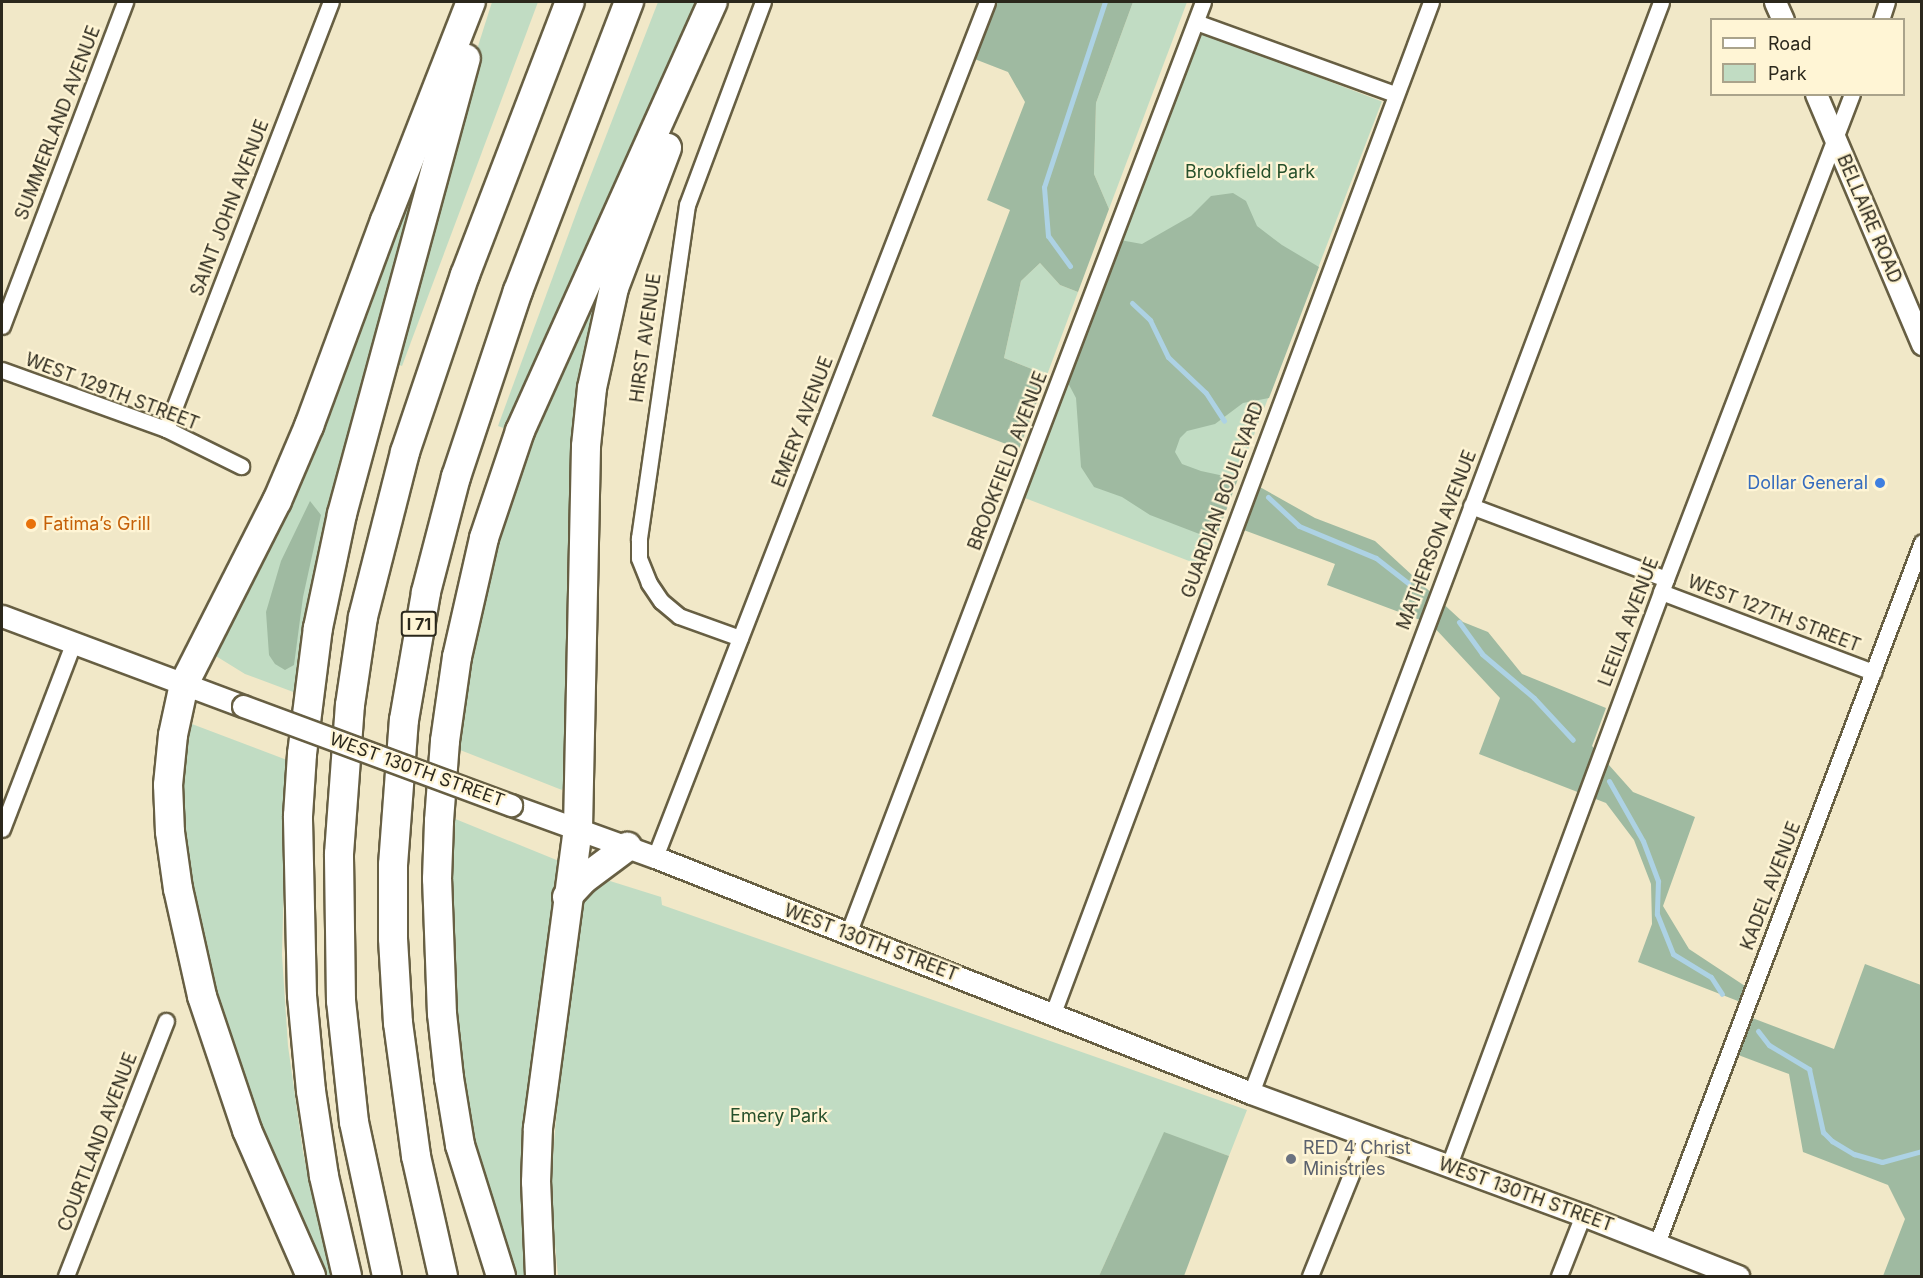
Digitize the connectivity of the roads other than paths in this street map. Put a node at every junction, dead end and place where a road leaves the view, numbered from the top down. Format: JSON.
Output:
{"nodes":[{"id":1,"x":125,"y":2,"type":"edge"},
{"id":2,"x":331,"y":2,"type":"edge"},
{"id":3,"x":471,"y":2,"type":"edge"},
{"id":4,"x":481,"y":2,"type":"edge"},
{"id":5,"x":570,"y":2,"type":"edge"},
{"id":6,"x":629,"y":2,"type":"edge"},
{"id":7,"x":713,"y":2,"type":"edge"},
{"id":8,"x":725,"y":2,"type":"edge"},
{"id":9,"x":763,"y":2,"type":"edge"},
{"id":10,"x":987,"y":2,"type":"edge"},
{"id":11,"x":1203,"y":2,"type":"edge"},
{"id":12,"x":1431,"y":2,"type":"edge"},
{"id":13,"x":1661,"y":2,"type":"edge"},
{"id":14,"x":1776,"y":2,"type":"edge"},
{"id":15,"x":1887,"y":2,"type":"edge"},
{"id":16,"x":1782,"y":18,"type":"edge"},
{"id":17,"x":1882,"y":18,"type":"edge"},
{"id":18,"x":1196,"y":22,"type":"junction"},
{"id":19,"x":1395,"y":94,"type":"junction"},
{"id":20,"x":1817,"y":96,"type":"edge"},
{"id":21,"x":1851,"y":96,"type":"edge"},
{"id":22,"x":1835,"y":139,"type":"junction"},
{"id":23,"x":2,"y":326,"type":"edge"},
{"id":24,"x":1922,"y":344,"type":"edge"},
{"id":25,"x":2,"y":370,"type":"edge"},
{"id":26,"x":166,"y":429,"type":"junction"},
{"id":27,"x":241,"y":466,"type":"dead end"},
{"id":28,"x":1471,"y":506,"type":"junction"},
{"id":29,"x":1922,"y":542,"type":"edge"},
{"id":30,"x":1663,"y":585,"type":"junction"},
{"id":31,"x":2,"y":616,"type":"edge"},
{"id":32,"x":740,"y":638,"type":"junction"},
{"id":33,"x":73,"y":644,"type":"junction"},
{"id":34,"x":1873,"y":672,"type":"junction"},
{"id":35,"x":184,"y":684,"type":"junction"},
{"id":36,"x":2,"y":829,"type":"edge"},
{"id":37,"x":579,"y":829,"type":"junction"},
{"id":38,"x":627,"y":847,"type":"junction"},
{"id":39,"x":655,"y":857,"type":"junction"},
{"id":40,"x":567,"y":897,"type":"junction"},
{"id":41,"x":848,"y":934,"type":"junction"},
{"id":42,"x":1053,"y":1013,"type":"junction"},
{"id":43,"x":166,"y":1021,"type":"dead end"},
{"id":44,"x":1251,"y":1093,"type":"junction"},
{"id":45,"x":1367,"y":1135,"type":"junction"},
{"id":46,"x":1449,"y":1165,"type":"junction"},
{"id":47,"x":1583,"y":1215,"type":"junction"},
{"id":48,"x":1657,"y":1243,"type":"junction"},
{"id":49,"x":66,"y":1276,"type":"edge"},
{"id":50,"x":310,"y":1276,"type":"edge"},
{"id":51,"x":347,"y":1276,"type":"edge"},
{"id":52,"x":387,"y":1276,"type":"edge"},
{"id":53,"x":443,"y":1276,"type":"edge"},
{"id":54,"x":501,"y":1276,"type":"edge"},
{"id":55,"x":540,"y":1276,"type":"edge"},
{"id":56,"x":1310,"y":1276,"type":"edge"},
{"id":57,"x":1559,"y":1276,"type":"edge"},
{"id":58,"x":1738,"y":1276,"type":"edge"}],
"edges":[{"from":1,"to":23,"type":"street","name":"SUMMERLAND AVENUE"},
{"from":2,"to":26,"type":"street","name":"SAINT JOHN AVENUE"},
{"from":3,"to":35,"type":"highway"},
{"from":4,"to":51,"type":"highway"},
{"from":5,"to":52,"type":"highway"},
{"from":6,"to":53,"type":"highway","number":"I 71"},
{"from":7,"to":54,"type":"highway"},
{"from":8,"to":37,"type":"highway"},
{"from":9,"to":32,"type":"street","name":"HIRST AVENUE"},
{"from":10,"to":32,"type":"street","name":"EMERY AVENUE"},
{"from":11,"to":18,"type":"street","name":"BROOKFIELD AVENUE"},
{"from":12,"to":19,"type":"street","name":"GUARDIAN BOULEVARD"},
{"from":13,"to":28,"type":"street","name":"MATHERSON AVENUE"},
{"from":14,"to":16,"type":"main road"},
{"from":15,"to":17,"type":"street"},
{"from":18,"to":19,"type":"street"},
{"from":18,"to":41,"type":"street","name":"BROOKFIELD AVENUE"},
{"from":19,"to":42,"type":"street","name":"GUARDIAN BOULEVARD"},
{"from":20,"to":22,"type":"main road","name":"BELLAIRE ROAD"},
{"from":21,"to":22,"type":"street","name":"LEEILA AVENUE"},
{"from":22,"to":24,"type":"main road","name":"BELLAIRE ROAD"},
{"from":22,"to":30,"type":"street","name":"LEEILA AVENUE"},
{"from":25,"to":26,"type":"street","name":"WEST 129TH STREET"},
{"from":26,"to":27,"type":"street","name":"WEST 129TH STREET"},
{"from":28,"to":30,"type":"street","name":"WEST 127TH STREET"},
{"from":28,"to":44,"type":"street","name":"MATHERSON AVENUE"},
{"from":29,"to":34,"type":"street","name":"KADEL AVENUE"},
{"from":30,"to":34,"type":"street","name":"WEST 127TH STREET"},
{"from":30,"to":46,"type":"street","name":"LEEILA AVENUE"},
{"from":31,"to":33,"type":"main road","name":"WEST 130TH STREET"},
{"from":32,"to":39,"type":"street","name":"EMERY AVENUE"},
{"from":33,"to":35,"type":"main road","name":"WEST 130TH STREET"},
{"from":33,"to":36,"type":"street"},
{"from":34,"to":48,"type":"street","name":"KADEL AVENUE"},
{"from":35,"to":37,"type":"main road","name":"WEST 130TH STREET","bridge":true},
{"from":35,"to":50,"type":"highway"},
{"from":37,"to":38,"type":"main road","name":"WEST 130TH STREET"},
{"from":37,"to":40,"type":"highway"},
{"from":38,"to":39,"type":"main road","name":"WEST 130TH STREET"},
{"from":38,"to":40,"type":"highway"},
{"from":39,"to":41,"type":"main road","name":"WEST 130TH STREET"},
{"from":40,"to":55,"type":"highway"},
{"from":41,"to":42,"type":"main road","name":"WEST 130TH STREET"},
{"from":42,"to":44,"type":"main road","name":"WEST 130TH STREET"},
{"from":43,"to":49,"type":"street","name":"COURTLAND AVENUE"},
{"from":44,"to":45,"type":"main road","name":"WEST 130TH STREET"},
{"from":45,"to":46,"type":"main road","name":"WEST 130TH STREET"},
{"from":45,"to":56,"type":"street"},
{"from":46,"to":47,"type":"main road","name":"WEST 130TH STREET"},
{"from":47,"to":48,"type":"main road","name":"WEST 130TH STREET"},
{"from":47,"to":57,"type":"street"},
{"from":48,"to":58,"type":"main road","name":"WEST 130TH STREET"}]}
